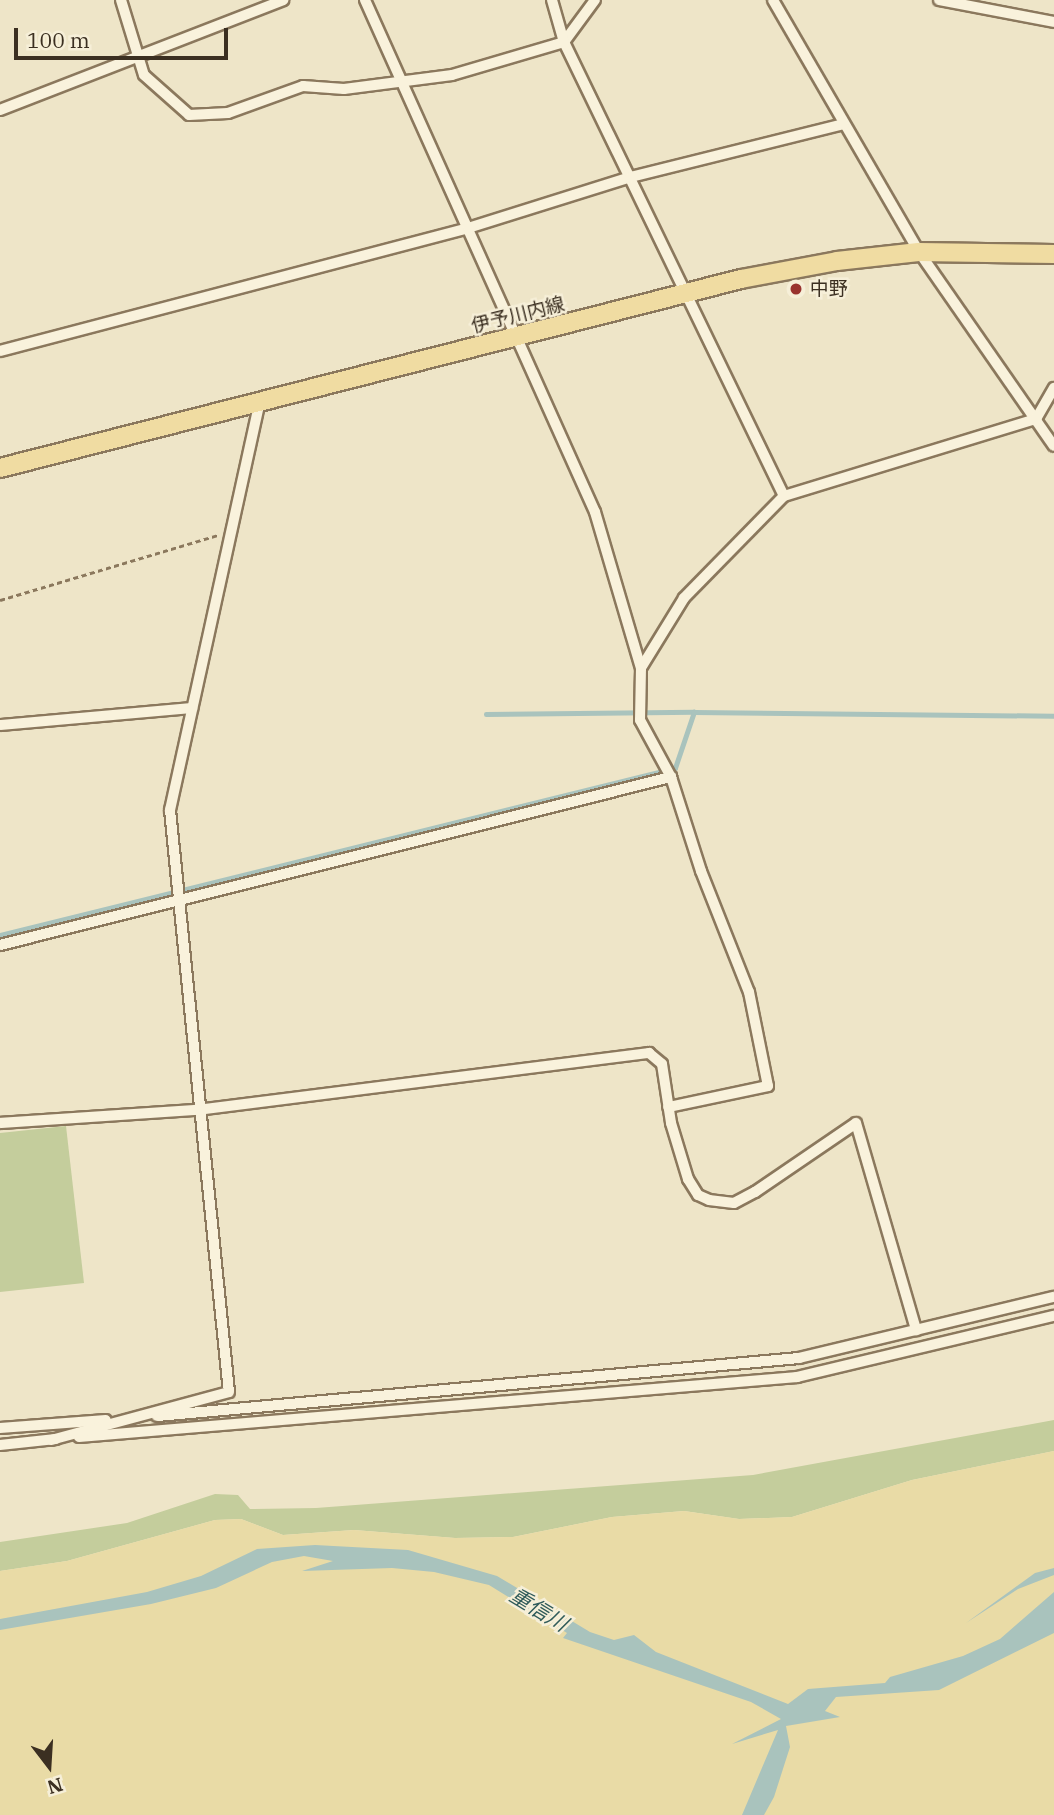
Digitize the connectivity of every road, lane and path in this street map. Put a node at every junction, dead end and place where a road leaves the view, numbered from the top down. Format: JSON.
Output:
{"nodes":[{"id":1,"x":121,"y":0,"type":"edge"},
{"id":2,"x":282,"y":0,"type":"edge"},
{"id":3,"x":365,"y":0,"type":"edge"},
{"id":4,"x":552,"y":0,"type":"edge"},
{"id":5,"x":595,"y":0,"type":"edge"},
{"id":6,"x":773,"y":0,"type":"edge"},
{"id":7,"x":939,"y":0,"type":"edge"},
{"id":8,"x":1054,"y":22,"type":"edge"},
{"id":9,"x":564,"y":42,"type":"junction"},
{"id":10,"x":136,"y":57,"type":"junction"},
{"id":11,"x":400,"y":84,"type":"junction"},
{"id":12,"x":0,"y":110,"type":"edge"},
{"id":13,"x":844,"y":124,"type":"junction"},
{"id":14,"x":631,"y":177,"type":"junction"},
{"id":15,"x":468,"y":228,"type":"junction"},
{"id":16,"x":919,"y":252,"type":"junction"},
{"id":17,"x":1054,"y":254,"type":"edge"},
{"id":18,"x":686,"y":295,"type":"junction"},
{"id":19,"x":520,"y":337,"type":"junction"},
{"id":20,"x":0,"y":351,"type":"edge"},
{"id":21,"x":1054,"y":388,"type":"edge"},
{"id":22,"x":260,"y":402,"type":"junction"},
{"id":23,"x":1036,"y":419,"type":"junction"},
{"id":24,"x":1054,"y":446,"type":"edge"},
{"id":25,"x":0,"y":468,"type":"edge"},
{"id":26,"x":784,"y":496,"type":"junction"},
{"id":27,"x":231,"y":531,"type":"junction"},
{"id":28,"x":0,"y":600,"type":"edge"},
{"id":29,"x":641,"y":668,"type":"junction"},
{"id":30,"x":192,"y":708,"type":"junction"},
{"id":31,"x":0,"y":725,"type":"edge"},
{"id":32,"x":671,"y":777,"type":"junction"},
{"id":33,"x":178,"y":898,"type":"junction"},
{"id":34,"x":0,"y":945,"type":"edge"},
{"id":35,"x":668,"y":1107,"type":"junction"},
{"id":36,"x":197,"y":1110,"type":"junction"},
{"id":37,"x":0,"y":1123,"type":"edge"},
{"id":38,"x":1054,"y":1297,"type":"edge"},
{"id":39,"x":1054,"y":1317,"type":"edge"},
{"id":40,"x":916,"y":1329,"type":"junction"},
{"id":41,"x":134,"y":1418,"type":"junction"},
{"id":42,"x":0,"y":1428,"type":"edge"},
{"id":43,"x":51,"y":1440,"type":"junction"},
{"id":44,"x":0,"y":1445,"type":"edge"}],
"edges":[{"from":1,"to":10,"type":"street"},
{"from":2,"to":10,"type":"street"},
{"from":3,"to":11,"type":"street"},
{"from":4,"to":9,"type":"street"},
{"from":5,"to":9,"type":"street"},
{"from":6,"to":13,"type":"street"},
{"from":7,"to":8,"type":"street"},
{"from":9,"to":11,"type":"street"},
{"from":9,"to":14,"type":"street"},
{"from":10,"to":11,"type":"street"},
{"from":10,"to":12,"type":"street"},
{"from":11,"to":15,"type":"street"},
{"from":13,"to":14,"type":"street"},
{"from":13,"to":16,"type":"street"},
{"from":14,"to":15,"type":"street"},
{"from":14,"to":18,"type":"street"},
{"from":15,"to":19,"type":"street"},
{"from":15,"to":20,"type":"street"},
{"from":16,"to":17,"type":"main road","name":"伊予川内線"},
{"from":16,"to":18,"type":"main road","name":"伊予川内線"},
{"from":16,"to":23,"type":"street"},
{"from":18,"to":19,"type":"main road","name":"伊予川内線"},
{"from":18,"to":26,"type":"street"},
{"from":19,"to":22,"type":"main road","name":"伊予川内線"},
{"from":19,"to":29,"type":"street"},
{"from":21,"to":23,"type":"street"},
{"from":22,"to":25,"type":"main road","name":"伊予川内線"},
{"from":22,"to":27,"type":"street"},
{"from":23,"to":24,"type":"street"},
{"from":23,"to":26,"type":"street"},
{"from":26,"to":29,"type":"street"},
{"from":27,"to":28,"type":"path"},
{"from":27,"to":30,"type":"street"},
{"from":29,"to":32,"type":"street"},
{"from":30,"to":31,"type":"street"},
{"from":30,"to":33,"type":"street"},
{"from":32,"to":33,"type":"street"},
{"from":32,"to":35,"type":"street"},
{"from":33,"to":34,"type":"street"},
{"from":33,"to":36,"type":"street"},
{"from":35,"to":36,"type":"street"},
{"from":35,"to":40,"type":"street"},
{"from":36,"to":37,"type":"street"},
{"from":36,"to":41,"type":"street"},
{"from":38,"to":40,"type":"street"},
{"from":39,"to":43,"type":"street"},
{"from":40,"to":41,"type":"street"},
{"from":41,"to":42,"type":"street"},
{"from":41,"to":43,"type":"street"},
{"from":43,"to":44,"type":"street"}]}
